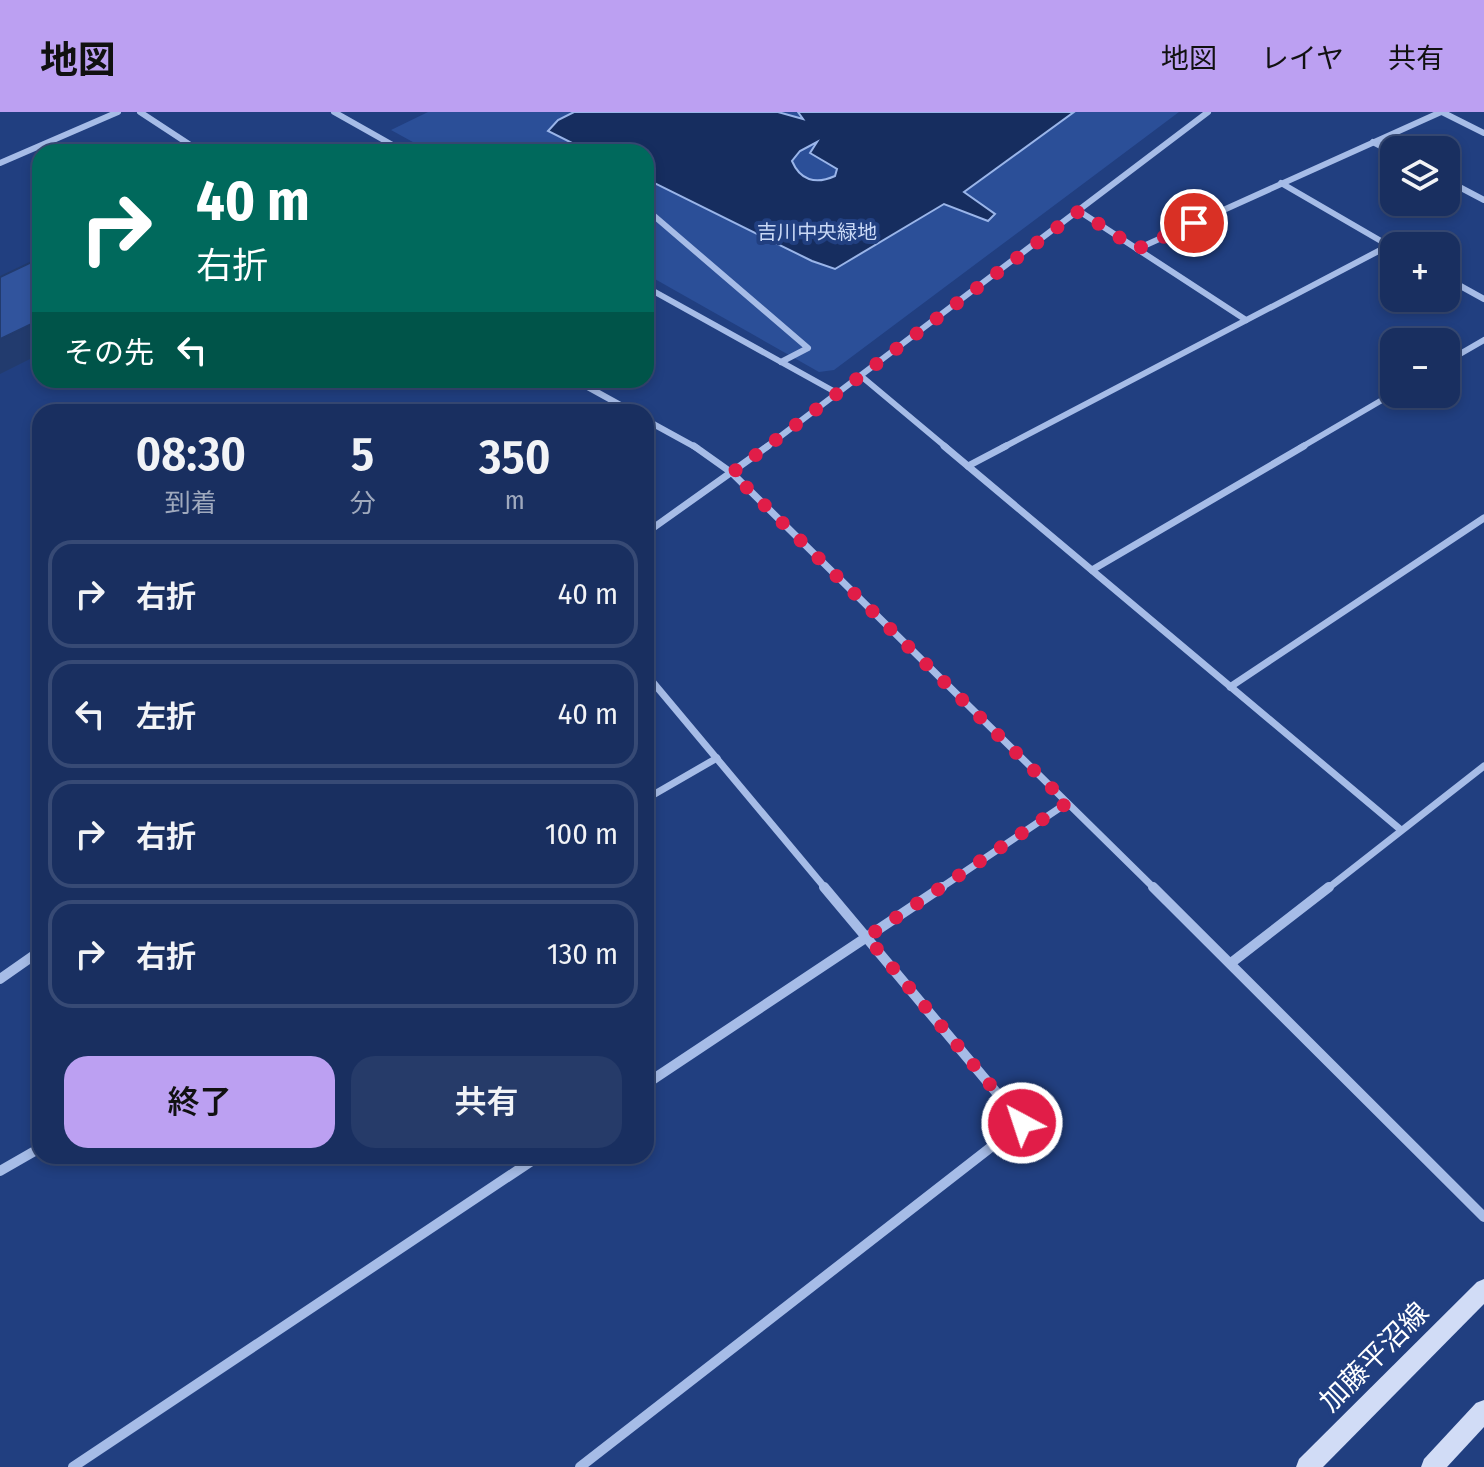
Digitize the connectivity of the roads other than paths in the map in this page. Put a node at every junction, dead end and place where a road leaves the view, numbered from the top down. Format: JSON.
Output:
{"nodes":[{"id":1,"x":118,"y":112,"type":"edge"},
{"id":2,"x":140,"y":112,"type":"edge"},
{"id":3,"x":334,"y":112,"type":"edge"},
{"id":4,"x":1208,"y":112,"type":"edge"},
{"id":5,"x":1441,"y":112,"type":"edge"},
{"id":6,"x":1484,"y":133,"type":"edge"},
{"id":7,"x":1373,"y":142,"type":"junction"},
{"id":8,"x":44,"y":144,"type":"edge"},
{"id":9,"x":189,"y":144,"type":"edge"},
{"id":10,"x":391,"y":144,"type":"edge"},
{"id":11,"x":1380,"y":146,"type":"edge"},
{"id":12,"x":32,"y":149,"type":"edge"},
{"id":13,"x":0,"y":163,"type":"edge"},
{"id":14,"x":1281,"y":183,"type":"junction"},
{"id":15,"x":1460,"y":187,"type":"edge"},
{"id":16,"x":1484,"y":200,"type":"edge"},
{"id":17,"x":1079,"y":211,"type":"junction"},
{"id":18,"x":654,"y":216,"type":"edge"},
{"id":19,"x":1380,"y":240,"type":"edge"},
{"id":20,"x":1137,"y":249,"type":"junction"},
{"id":21,"x":1380,"y":253,"type":"edge"},
{"id":22,"x":1460,"y":286,"type":"edge"},
{"id":23,"x":654,"y":291,"type":"edge"},
{"id":24,"x":1484,"y":299,"type":"edge"},
{"id":25,"x":1246,"y":320,"type":"junction"},
{"id":26,"x":1484,"y":340,"type":"edge"},
{"id":27,"x":1460,"y":354,"type":"edge"},
{"id":28,"x":781,"y":362,"type":"junction"},
{"id":29,"x":861,"y":376,"type":"junction"},
{"id":30,"x":590,"y":388,"type":"edge"},
{"id":31,"x":837,"y":393,"type":"junction"},
{"id":32,"x":1380,"y":401,"type":"edge"},
{"id":33,"x":618,"y":404,"type":"edge"},
{"id":34,"x":654,"y":424,"type":"edge"},
{"id":35,"x":968,"y":466,"type":"junction"},
{"id":36,"x":732,"y":473,"type":"junction"},
{"id":37,"x":1484,"y":518,"type":"edge"},
{"id":38,"x":654,"y":527,"type":"edge"},
{"id":39,"x":1092,"y":570,"type":"junction"},
{"id":40,"x":654,"y":683,"type":"edge"},
{"id":41,"x":1230,"y":687,"type":"junction"},
{"id":42,"x":717,"y":758,"type":"junction"},
{"id":43,"x":1484,"y":766,"type":"edge"},
{"id":44,"x":654,"y":794,"type":"edge"},
{"id":45,"x":1067,"y":803,"type":"junction"},
{"id":46,"x":1401,"y":830,"type":"junction"},
{"id":47,"x":867,"y":937,"type":"junction"},
{"id":48,"x":32,"y":957,"type":"edge"},
{"id":49,"x":1231,"y":963,"type":"junction"},
{"id":50,"x":0,"y":979,"type":"edge"},
{"id":51,"x":654,"y":1079,"type":"edge"},
{"id":52,"x":32,"y":1153,"type":"edge"},
{"id":53,"x":527,"y":1164,"type":"edge"},
{"id":54,"x":0,"y":1171,"type":"edge"},
{"id":55,"x":1484,"y":1217,"type":"edge"},
{"id":56,"x":1484,"y":1289,"type":"edge"},
{"id":57,"x":1484,"y":1411,"type":"edge"},
{"id":58,"x":73,"y":1467,"type":"edge"},
{"id":59,"x":580,"y":1467,"type":"edge"},
{"id":60,"x":1307,"y":1467,"type":"edge"},
{"id":61,"x":1432,"y":1467,"type":"edge"}],
"edges":[{"from":1,"to":8,"type":"street"},
{"from":2,"to":9,"type":"street"},
{"from":3,"to":10,"type":"street"},
{"from":4,"to":17,"type":"street"},
{"from":5,"to":6,"type":"street"},
{"from":5,"to":7,"type":"street"},
{"from":7,"to":11,"type":"street"},
{"from":7,"to":14,"type":"street"},
{"from":12,"to":13,"type":"street"},
{"from":14,"to":19,"type":"street"},
{"from":14,"to":20,"type":"street"},
{"from":15,"to":16,"type":"street"},
{"from":17,"to":20,"type":"street"},
{"from":17,"to":29,"type":"street"},
{"from":18,"to":28,"type":"street"},
{"from":20,"to":25,"type":"street"},
{"from":21,"to":25,"type":"street"},
{"from":22,"to":24,"type":"street"},
{"from":23,"to":28,"type":"street"},
{"from":25,"to":35,"type":"street"},
{"from":26,"to":27,"type":"street"},
{"from":28,"to":31,"type":"street"},
{"from":29,"to":31,"type":"street"},
{"from":29,"to":35,"type":"street"},
{"from":30,"to":33,"type":"street"},
{"from":31,"to":36,"type":"street"},
{"from":32,"to":39,"type":"street"},
{"from":34,"to":36,"type":"street"},
{"from":35,"to":39,"type":"street"},
{"from":36,"to":38,"type":"street"},
{"from":36,"to":45,"type":"street"},
{"from":37,"to":41,"type":"street"},
{"from":39,"to":41,"type":"street"},
{"from":40,"to":42,"type":"street"},
{"from":41,"to":46,"type":"street"},
{"from":42,"to":44,"type":"street"},
{"from":42,"to":47,"type":"street"},
{"from":43,"to":46,"type":"street"},
{"from":45,"to":47,"type":"street"},
{"from":45,"to":49,"type":"street"},
{"from":46,"to":49,"type":"street"},
{"from":47,"to":51,"type":"street"},
{"from":47,"to":59,"type":"street"},
{"from":48,"to":50,"type":"street"},
{"from":49,"to":55,"type":"street"},
{"from":52,"to":54,"type":"street"},
{"from":53,"to":58,"type":"street"},
{"from":56,"to":60,"type":"main road","name":"加藤平沼線"},
{"from":57,"to":61,"type":"main road"}]}
